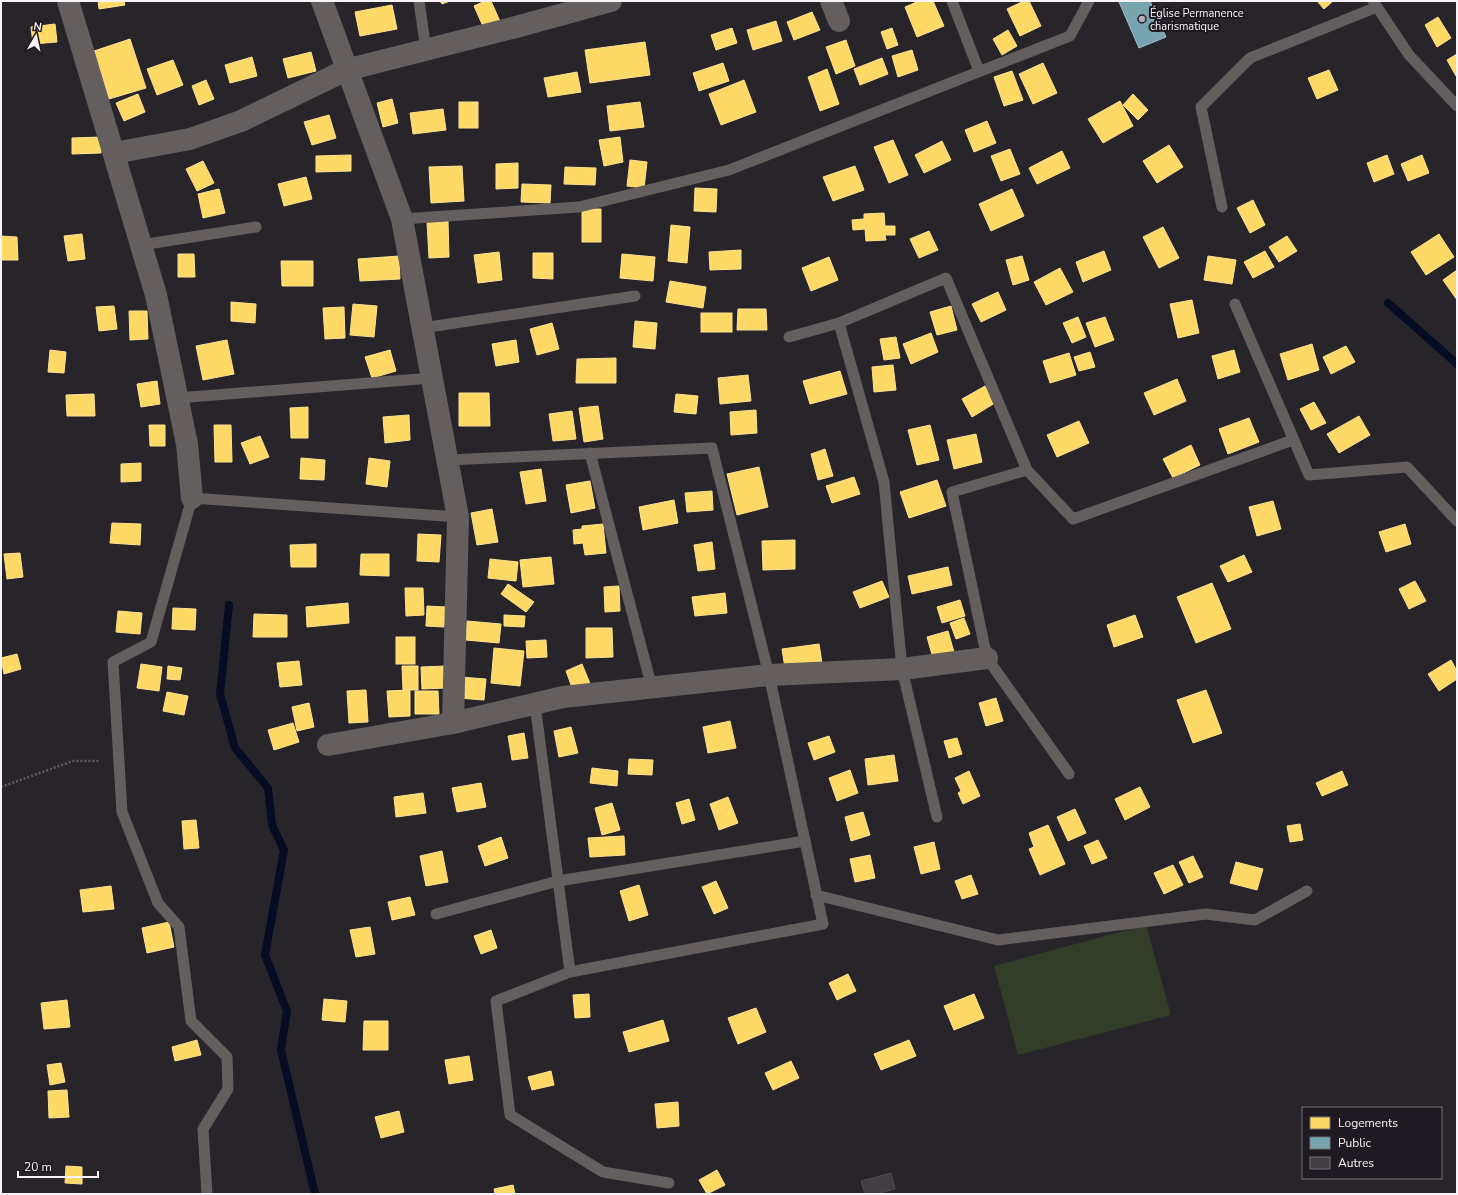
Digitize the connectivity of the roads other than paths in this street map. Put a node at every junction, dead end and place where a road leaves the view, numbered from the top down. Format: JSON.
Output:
{"nodes":[{"id":1,"x":68,"y":1,"type":"edge"},
{"id":2,"x":322,"y":1,"type":"edge"},
{"id":3,"x":419,"y":1,"type":"edge"},
{"id":4,"x":611,"y":1,"type":"edge"},
{"id":5,"x":831,"y":1,"type":"edge"},
{"id":6,"x":952,"y":1,"type":"edge"},
{"id":7,"x":1089,"y":1,"type":"edge"},
{"id":8,"x":1375,"y":4,"type":"edge"},
{"id":9,"x":839,"y":21,"type":"dead end"},
{"id":10,"x":426,"y":50,"type":"junction"},
{"id":11,"x":346,"y":70,"type":"junction"},
{"id":12,"x":978,"y":71,"type":"junction"},
{"id":13,"x":1457,"y":106,"type":"edge"},
{"id":14,"x":114,"y":153,"type":"junction"},
{"id":15,"x":1222,"y":207,"type":"dead end"},
{"id":16,"x":402,"y":219,"type":"junction"},
{"id":17,"x":256,"y":227,"type":"dead end"},
{"id":18,"x":141,"y":244,"type":"junction"},
{"id":19,"x":635,"y":296,"type":"dead end"},
{"id":20,"x":1235,"y":304,"type":"dead end"},
{"id":21,"x":839,"y":323,"type":"junction"},
{"id":22,"x":422,"y":328,"type":"junction"},
{"id":23,"x":789,"y":337,"type":"dead end"},
{"id":24,"x":432,"y":378,"type":"junction"},
{"id":25,"x":177,"y":398,"type":"junction"},
{"id":26,"x":1293,"y":440,"type":"junction"},
{"id":27,"x":590,"y":454,"type":"junction"},
{"id":28,"x":447,"y":460,"type":"junction"},
{"id":29,"x":1027,"y":470,"type":"junction"},
{"id":30,"x":192,"y":498,"type":"junction"},
{"id":31,"x":458,"y":517,"type":"junction"},
{"id":32,"x":1457,"y":521,"type":"edge"},
{"id":33,"x":987,"y":658,"type":"junction"},
{"id":34,"x":902,"y":669,"type":"junction"},
{"id":35,"x":769,"y":674,"type":"junction"},
{"id":36,"x":652,"y":688,"type":"junction"},
{"id":37,"x":535,"y":704,"type":"junction"},
{"id":38,"x":453,"y":723,"type":"junction"},
{"id":39,"x":328,"y":745,"type":"dead end"},
{"id":40,"x":1069,"y":774,"type":"dead end"},
{"id":41,"x":937,"y":817,"type":"dead end"},
{"id":42,"x":805,"y":842,"type":"junction"},
{"id":43,"x":558,"y":881,"type":"junction"},
{"id":44,"x":1307,"y":891,"type":"dead end"},
{"id":45,"x":816,"y":895,"type":"junction"},
{"id":46,"x":436,"y":914,"type":"dead end"},
{"id":47,"x":570,"y":972,"type":"junction"},
{"id":48,"x":669,"y":1183,"type":"dead end"},
{"id":49,"x":207,"y":1194,"type":"edge"}],
"edges":[{"from":1,"to":14,"type":"street"},
{"from":2,"to":11,"type":"street"},
{"from":3,"to":10,"type":"lane"},
{"from":4,"to":10,"type":"street"},
{"from":5,"to":9,"type":"street"},
{"from":6,"to":12,"type":"lane"},
{"from":7,"to":12,"type":"lane"},
{"from":8,"to":13,"type":"lane"},
{"from":8,"to":15,"type":"lane"},
{"from":10,"to":11,"type":"street"},
{"from":11,"to":14,"type":"street"},
{"from":11,"to":16,"type":"street"},
{"from":12,"to":16,"type":"lane"},
{"from":14,"to":18,"type":"street"},
{"from":16,"to":22,"type":"street"},
{"from":17,"to":18,"type":"lane"},
{"from":18,"to":25,"type":"street"},
{"from":19,"to":22,"type":"lane"},
{"from":20,"to":26,"type":"lane"},
{"from":21,"to":23,"type":"lane"},
{"from":21,"to":29,"type":"lane"},
{"from":21,"to":34,"type":"lane"},
{"from":22,"to":24,"type":"street"},
{"from":24,"to":25,"type":"lane"},
{"from":24,"to":28,"type":"street"},
{"from":25,"to":30,"type":"street"},
{"from":26,"to":29,"type":"lane"},
{"from":26,"to":32,"type":"lane"},
{"from":27,"to":28,"type":"lane"},
{"from":27,"to":35,"type":"lane"},
{"from":27,"to":36,"type":"lane"},
{"from":28,"to":31,"type":"street"},
{"from":29,"to":33,"type":"lane"},
{"from":30,"to":31,"type":"lane"},
{"from":30,"to":49,"type":"lane"},
{"from":31,"to":38,"type":"street"},
{"from":33,"to":34,"type":"street"},
{"from":33,"to":40,"type":"lane"},
{"from":34,"to":35,"type":"street"},
{"from":34,"to":41,"type":"lane"},
{"from":35,"to":36,"type":"street"},
{"from":35,"to":42,"type":"lane"},
{"from":36,"to":37,"type":"street"},
{"from":37,"to":38,"type":"street"},
{"from":37,"to":43,"type":"lane"},
{"from":38,"to":39,"type":"street"},
{"from":42,"to":43,"type":"lane"},
{"from":42,"to":45,"type":"lane"},
{"from":43,"to":46,"type":"lane"},
{"from":43,"to":47,"type":"lane"},
{"from":44,"to":45,"type":"lane"},
{"from":45,"to":47,"type":"lane"},
{"from":47,"to":48,"type":"lane"}]}
